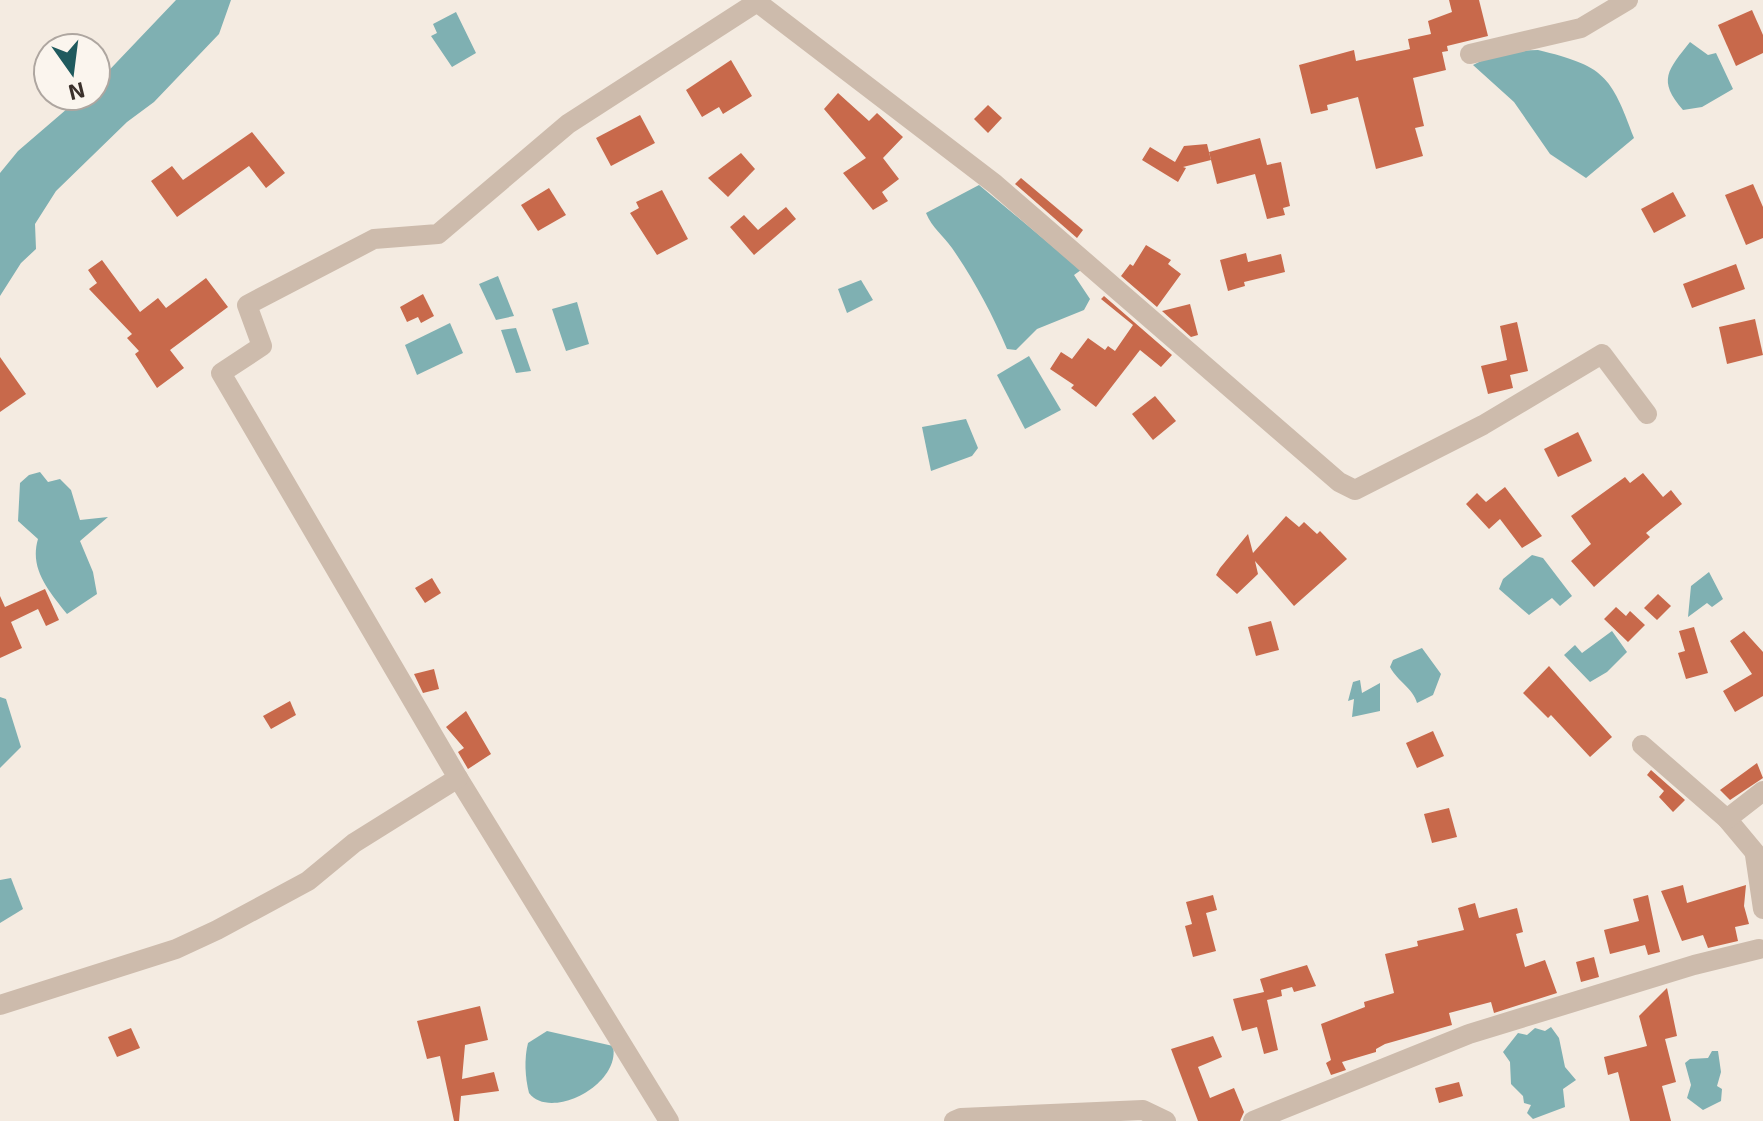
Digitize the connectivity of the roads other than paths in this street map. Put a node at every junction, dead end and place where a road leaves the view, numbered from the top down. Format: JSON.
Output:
{"nodes":[{"id":1,"x":1628,"y":0,"type":"edge"},
{"id":2,"x":1470,"y":54,"type":"dead end"},
{"id":3,"x":1647,"y":414,"type":"dead end"},
{"id":4,"x":1642,"y":745,"type":"dead end"},
{"id":5,"x":458,"y":778,"type":"junction"},
{"id":6,"x":1763,"y":791,"type":"edge"},
{"id":7,"x":1727,"y":819,"type":"junction"},
{"id":8,"x":1759,"y":858,"type":"edge"},
{"id":9,"x":1763,"y":909,"type":"edge"},
{"id":10,"x":1762,"y":949,"type":"edge"},
{"id":11,"x":0,"y":1005,"type":"edge"},
{"id":12,"x":669,"y":1121,"type":"edge"},
{"id":13,"x":954,"y":1121,"type":"edge"},
{"id":14,"x":1166,"y":1121,"type":"edge"},
{"id":15,"x":1253,"y":1121,"type":"edge"}],
"edges":[{"from":1,"to":2,"type":"street"},
{"from":3,"to":5,"type":"street"},
{"from":4,"to":7,"type":"street"},
{"from":5,"to":11,"type":"street"},
{"from":5,"to":12,"type":"street"},
{"from":6,"to":7,"type":"street"},
{"from":7,"to":8,"type":"street"},
{"from":8,"to":9,"type":"street"},
{"from":10,"to":15,"type":"street"},
{"from":13,"to":14,"type":"street"}]}
